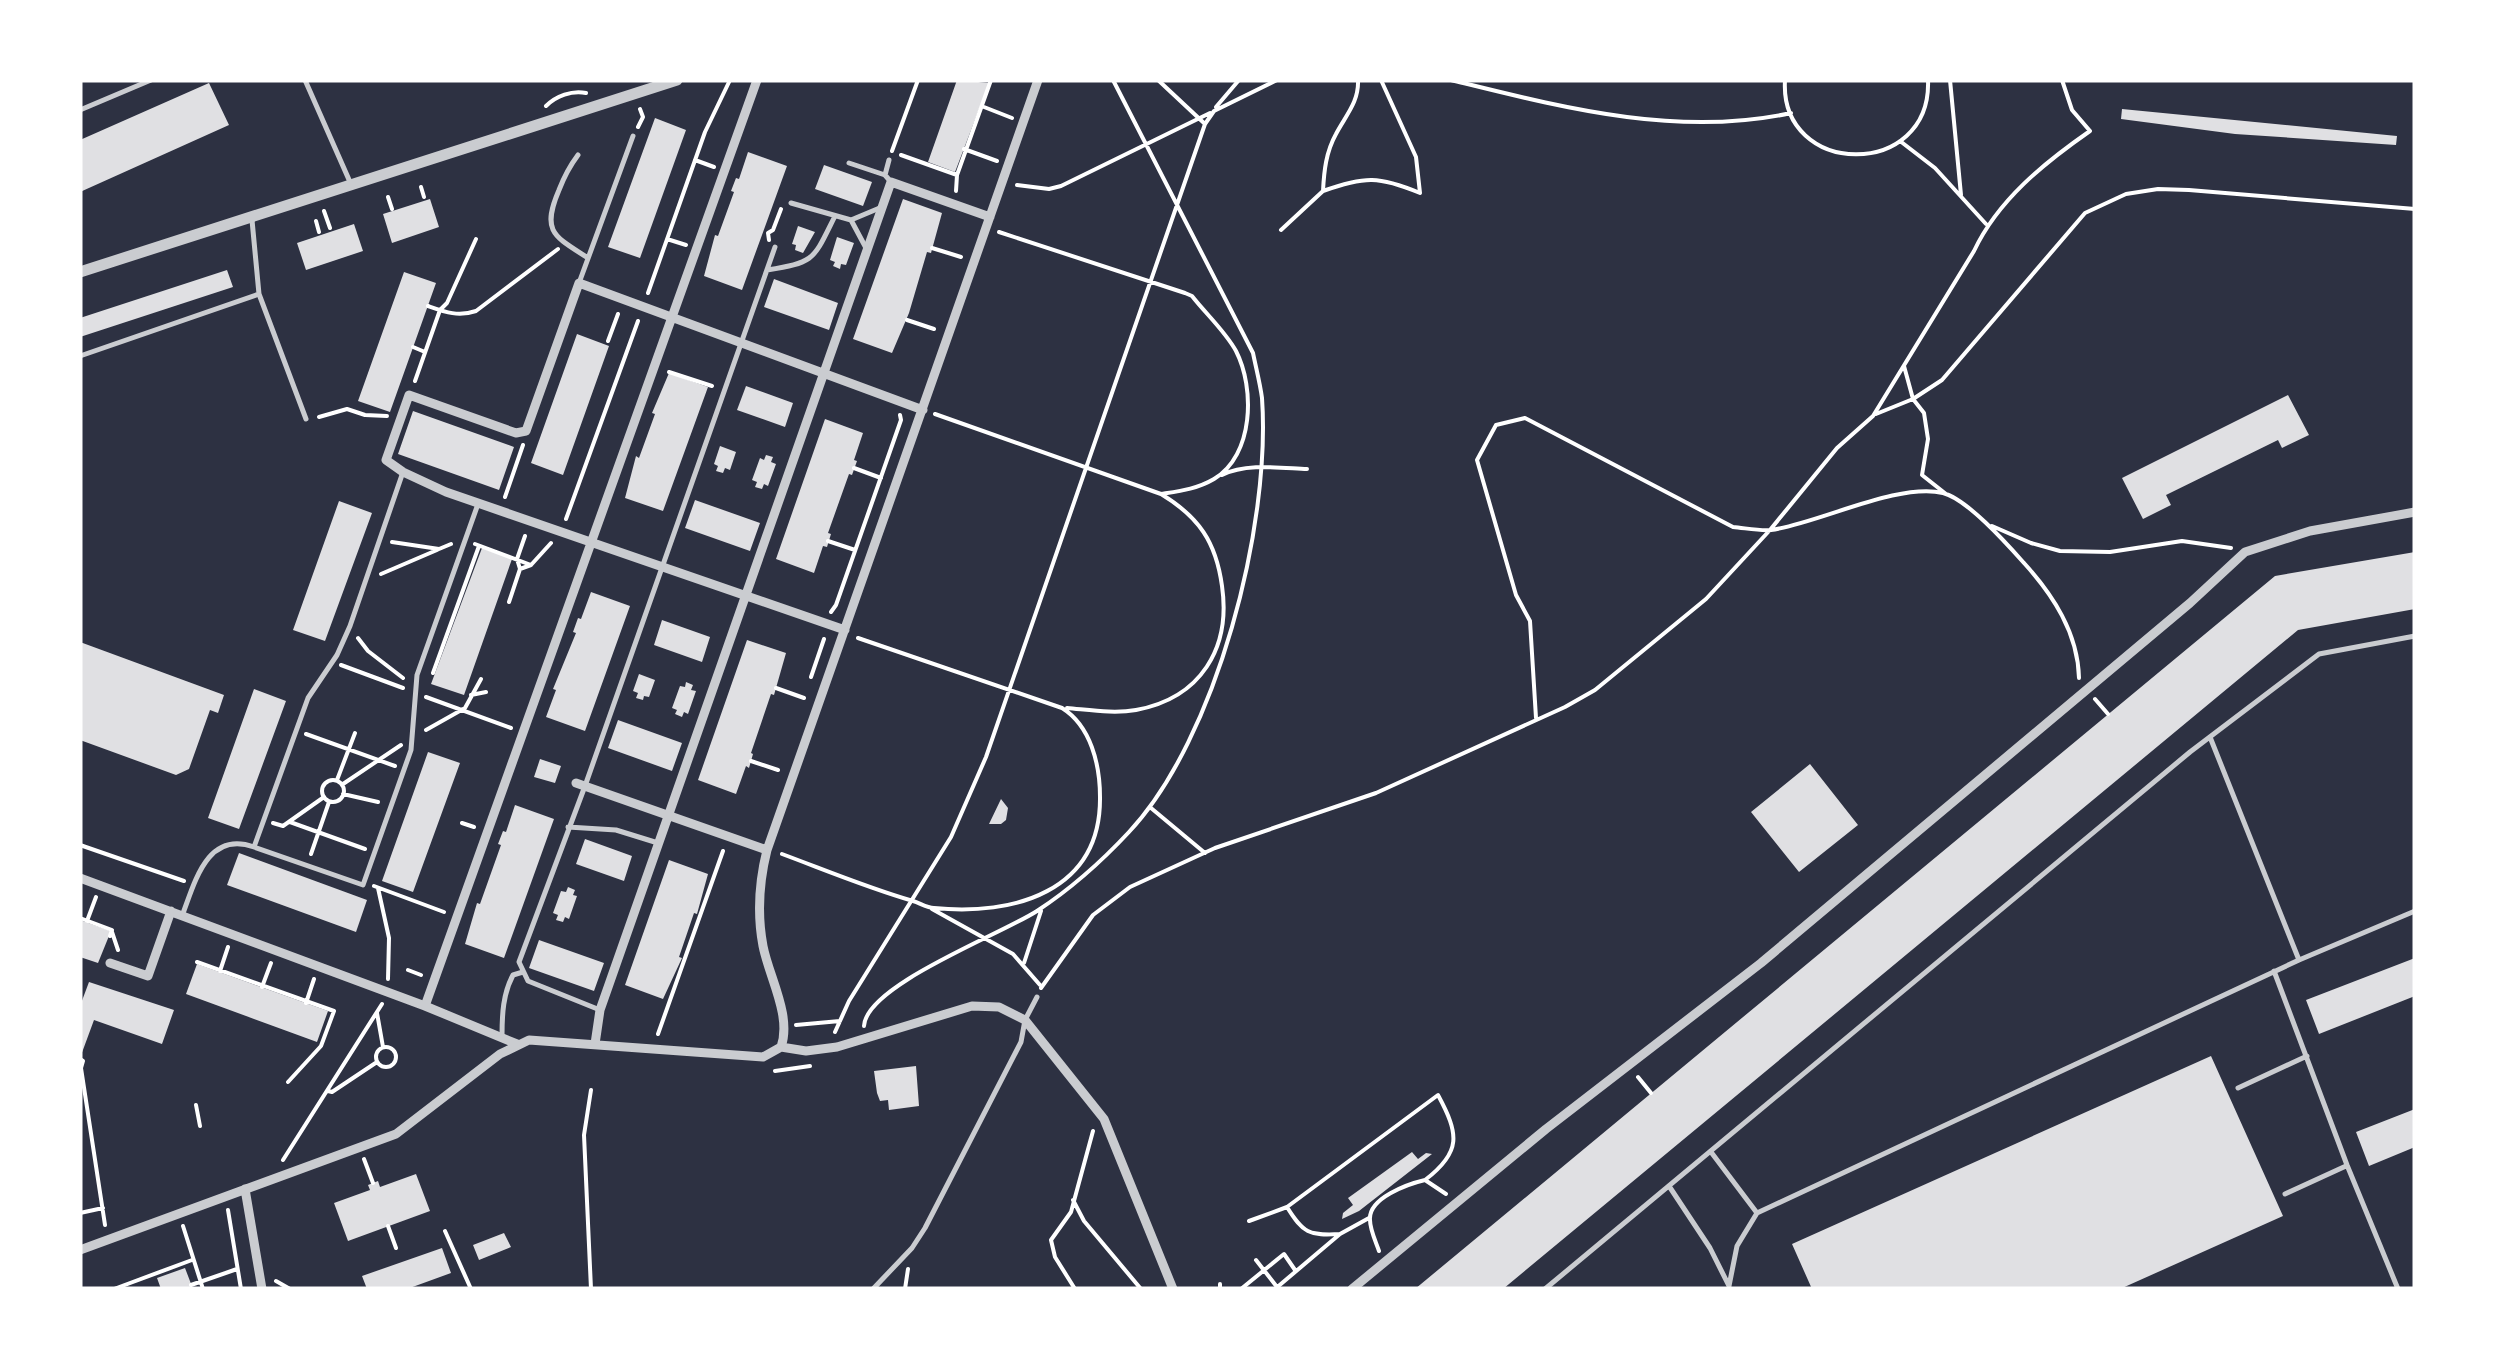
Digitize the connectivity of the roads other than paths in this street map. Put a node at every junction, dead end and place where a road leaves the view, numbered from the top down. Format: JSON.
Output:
{"nodes":[{"id":1,"x":152,"y":80,"type":"edge"},
{"id":2,"x":305,"y":80,"type":"edge"},
{"id":3,"x":677,"y":80,"type":"edge"},
{"id":4,"x":757,"y":80,"type":"edge"},
{"id":5,"x":1038,"y":80,"type":"edge"},
{"id":6,"x":80,"y":110,"type":"edge"},
{"id":7,"x":633,"y":136,"type":"dead end"},
{"id":8,"x":578,"y":156,"type":"dead end"},
{"id":9,"x":889,"y":160,"type":"dead end"},
{"id":10,"x":849,"y":163,"type":"dead end"},
{"id":11,"x":888,"y":178,"type":"junction"},
{"id":12,"x":351,"y":185,"type":"junction"},
{"id":13,"x":791,"y":204,"type":"dead end"},
{"id":14,"x":882,"y":207,"type":"junction"},
{"id":15,"x":252,"y":216,"type":"junction"},
{"id":16,"x":835,"y":216,"type":"junction"},
{"id":17,"x":990,"y":217,"type":"junction"},
{"id":18,"x":851,"y":220,"type":"junction"},
{"id":19,"x":775,"y":247,"type":"dead end"},
{"id":20,"x":867,"y":249,"type":"junction"},
{"id":21,"x":588,"y":258,"type":"junction"},
{"id":22,"x":767,"y":270,"type":"junction"},
{"id":23,"x":80,"y":272,"type":"edge"},
{"id":24,"x":579,"y":283,"type":"junction"},
{"id":25,"x":259,"y":294,"type":"junction"},
{"id":26,"x":672,"y":318,"type":"junction"},
{"id":27,"x":741,"y":344,"type":"junction"},
{"id":28,"x":80,"y":356,"type":"edge"},
{"id":29,"x":823,"y":374,"type":"junction"},
{"id":30,"x":923,"y":410,"type":"junction"},
{"id":31,"x":306,"y":419,"type":"road end"},
{"id":32,"x":403,"y":472,"type":"junction"},
{"id":33,"x":478,"y":504,"type":"junction"},
{"id":34,"x":2415,"y":512,"type":"edge"},
{"id":35,"x":592,"y":540,"type":"junction"},
{"id":36,"x":662,"y":565,"type":"junction"},
{"id":37,"x":747,"y":595,"type":"junction"},
{"id":38,"x":845,"y":630,"type":"junction"},
{"id":39,"x":2415,"y":636,"type":"edge"},
{"id":40,"x":2210,"y":737,"type":"junction"},
{"id":41,"x":581,"y":785,"type":"junction"},
{"id":42,"x":668,"y":816,"type":"junction"},
{"id":43,"x":568,"y":827,"type":"junction"},
{"id":44,"x":658,"y":843,"type":"junction"},
{"id":45,"x":254,"y":847,"type":"junction"},
{"id":46,"x":767,"y":850,"type":"junction"},
{"id":47,"x":80,"y":878,"type":"edge"},
{"id":48,"x":2415,"y":911,"type":"edge"},
{"id":49,"x":171,"y":912,"type":"junction"},
{"id":50,"x":182,"y":916,"type":"junction"},
{"id":51,"x":114,"y":959,"type":"road end"},
{"id":52,"x":2299,"y":960,"type":"junction"},
{"id":53,"x":523,"y":972,"type":"junction"},
{"id":54,"x":2274,"y":972,"type":"junction"},
{"id":55,"x":1037,"y":997,"type":"road end"},
{"id":56,"x":425,"y":1006,"type":"junction"},
{"id":57,"x":600,"y":1010,"type":"junction"},
{"id":58,"x":1025,"y":1020,"type":"junction"},
{"id":59,"x":502,"y":1036,"type":"junction"},
{"id":60,"x":517,"y":1044,"type":"junction"},
{"id":61,"x":595,"y":1044,"type":"junction"},
{"id":62,"x":781,"y":1048,"type":"junction"},
{"id":63,"x":2307,"y":1056,"type":"junction"},
{"id":64,"x":2238,"y":1088,"type":"dead end"},
{"id":65,"x":1711,"y":1152,"type":"junction"},
{"id":66,"x":2347,"y":1165,"type":"junction"},
{"id":67,"x":1669,"y":1186,"type":"junction"},
{"id":68,"x":245,"y":1190,"type":"junction"},
{"id":69,"x":2285,"y":1194,"type":"dead end"},
{"id":70,"x":1757,"y":1213,"type":"junction"},
{"id":71,"x":80,"y":1250,"type":"edge"},
{"id":72,"x":1729,"y":1288,"type":"edge"},
{"id":73,"x":262,"y":1289,"type":"edge"},
{"id":74,"x":872,"y":1289,"type":"edge"},
{"id":75,"x":1173,"y":1289,"type":"edge"},
{"id":76,"x":1352,"y":1289,"type":"edge"},
{"id":77,"x":1545,"y":1289,"type":"edge"},
{"id":78,"x":2398,"y":1289,"type":"edge"}],
"edges":[{"from":1,"to":6,"type":"lane"},
{"from":2,"to":12,"type":"lane"},
{"from":3,"to":12,"type":"street"},
{"from":4,"to":26,"type":"street"},
{"from":5,"to":17,"type":"street"},
{"from":7,"to":21,"type":"lane"},
{"from":8,"to":21,"type":"lane"},
{"from":9,"to":11,"type":"lane"},
{"from":10,"to":11,"type":"lane"},
{"from":11,"to":14,"type":"street"},
{"from":11,"to":17,"type":"street"},
{"from":12,"to":15,"type":"street"},
{"from":13,"to":16,"type":"lane"},
{"from":14,"to":18,"type":"lane"},
{"from":14,"to":20,"type":"street"},
{"from":15,"to":23,"type":"street"},
{"from":15,"to":25,"type":"lane"},
{"from":16,"to":18,"type":"lane"},
{"from":16,"to":22,"type":"lane"},
{"from":17,"to":30,"type":"street"},
{"from":18,"to":20,"type":"lane"},
{"from":19,"to":22,"type":"lane"},
{"from":20,"to":29,"type":"street"},
{"from":21,"to":24,"type":"lane"},
{"from":22,"to":27,"type":"lane"},
{"from":24,"to":26,"type":"street"},
{"from":24,"to":32,"type":"street"},
{"from":25,"to":28,"type":"lane"},
{"from":25,"to":31,"type":"lane"},
{"from":26,"to":27,"type":"street"},
{"from":26,"to":35,"type":"street"},
{"from":27,"to":29,"type":"street"},
{"from":27,"to":36,"type":"lane"},
{"from":29,"to":30,"type":"street"},
{"from":29,"to":37,"type":"street"},
{"from":30,"to":38,"type":"street"},
{"from":32,"to":33,"type":"street"},
{"from":32,"to":45,"type":"lane"},
{"from":33,"to":35,"type":"street"},
{"from":33,"to":45,"type":"lane"},
{"from":34,"to":76,"type":"street"},
{"from":35,"to":36,"type":"street"},
{"from":35,"to":56,"type":"street"},
{"from":36,"to":37,"type":"street"},
{"from":36,"to":41,"type":"lane"},
{"from":37,"to":38,"type":"street"},
{"from":37,"to":42,"type":"street"},
{"from":38,"to":46,"type":"street"},
{"from":39,"to":40,"type":"lane"},
{"from":40,"to":52,"type":"lane"},
{"from":40,"to":65,"type":"lane"},
{"from":41,"to":42,"type":"street"},
{"from":41,"to":43,"type":"lane"},
{"from":42,"to":44,"type":"street"},
{"from":42,"to":46,"type":"street"},
{"from":43,"to":44,"type":"lane"},
{"from":43,"to":53,"type":"lane"},
{"from":44,"to":57,"type":"street"},
{"from":45,"to":50,"type":"lane"},
{"from":46,"to":62,"type":"street"},
{"from":47,"to":49,"type":"street"},
{"from":48,"to":52,"type":"lane"},
{"from":49,"to":50,"type":"street"},
{"from":49,"to":51,"type":"street"},
{"from":50,"to":56,"type":"street"},
{"from":52,"to":54,"type":"lane"},
{"from":53,"to":57,"type":"lane"},
{"from":53,"to":59,"type":"lane"},
{"from":54,"to":63,"type":"lane"},
{"from":54,"to":70,"type":"lane"},
{"from":55,"to":58,"type":"lane"},
{"from":56,"to":59,"type":"street"},
{"from":57,"to":61,"type":"street"},
{"from":58,"to":62,"type":"street"},
{"from":58,"to":74,"type":"lane"},
{"from":58,"to":75,"type":"street"},
{"from":59,"to":60,"type":"street"},
{"from":60,"to":61,"type":"street"},
{"from":60,"to":68,"type":"street"},
{"from":61,"to":62,"type":"street"},
{"from":63,"to":64,"type":"lane"},
{"from":63,"to":66,"type":"lane"},
{"from":65,"to":67,"type":"lane"},
{"from":65,"to":70,"type":"lane"},
{"from":66,"to":69,"type":"lane"},
{"from":66,"to":78,"type":"lane"},
{"from":67,"to":72,"type":"lane"},
{"from":67,"to":77,"type":"lane"},
{"from":68,"to":71,"type":"street"},
{"from":68,"to":73,"type":"street"},
{"from":70,"to":72,"type":"lane"}]}
